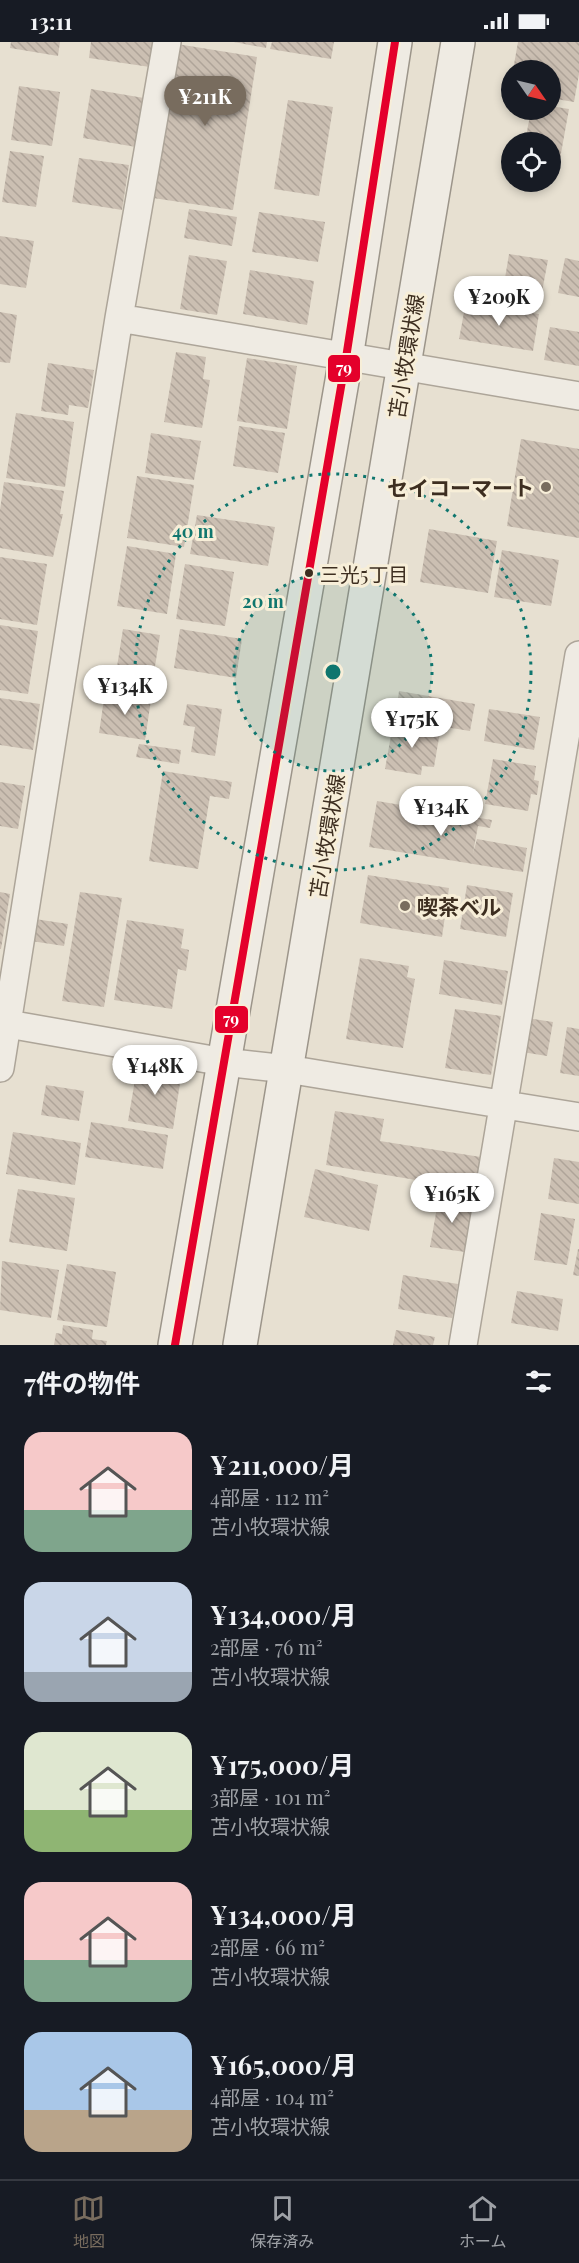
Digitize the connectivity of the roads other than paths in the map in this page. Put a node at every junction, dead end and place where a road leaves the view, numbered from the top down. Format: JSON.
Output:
{"nodes":[{"id":1,"x":167,"y":42,"type":"edge"},
{"id":2,"x":395,"y":42,"type":"edge"},
{"id":3,"x":458,"y":42,"type":"edge"},
{"id":4,"x":119,"y":318,"type":"junction"},
{"id":5,"x":346,"y":358,"type":"junction"},
{"id":6,"x":404,"y":366,"type":"junction"},
{"id":7,"x":579,"y":396,"type":"edge"},
{"id":8,"x":579,"y":655,"type":"edge"},
{"id":9,"x":8,"y":1024,"type":"junction"},
{"id":10,"x":224,"y":1062,"type":"junction"},
{"id":11,"x":0,"y":1068,"type":"edge"},
{"id":12,"x":287,"y":1069,"type":"junction"},
{"id":13,"x":506,"y":1104,"type":"junction"},
{"id":14,"x":579,"y":1117,"type":"edge"},
{"id":15,"x":175,"y":1345,"type":"edge"},
{"id":16,"x":240,"y":1345,"type":"edge"},
{"id":17,"x":464,"y":1345,"type":"edge"}],
"edges":[{"from":1,"to":4,"type":"street"},
{"from":2,"to":5,"type":"main road"},
{"from":3,"to":6,"type":"main road","name":"苫小牧環状線"},
{"from":4,"to":5,"type":"street"},
{"from":4,"to":9,"type":"street"},
{"from":5,"to":6,"type":"street"},
{"from":5,"to":10,"type":"main road"},
{"from":6,"to":7,"type":"street"},
{"from":6,"to":12,"type":"main road","name":"苫小牧環状線"},
{"from":8,"to":13,"type":"street"},
{"from":9,"to":10,"type":"street"},
{"from":9,"to":11,"type":"street"},
{"from":10,"to":12,"type":"street"},
{"from":10,"to":15,"type":"main road"},
{"from":12,"to":13,"type":"street"},
{"from":12,"to":16,"type":"main road","name":"苫小牧環状線"},
{"from":13,"to":14,"type":"street"},
{"from":13,"to":17,"type":"street"}]}
